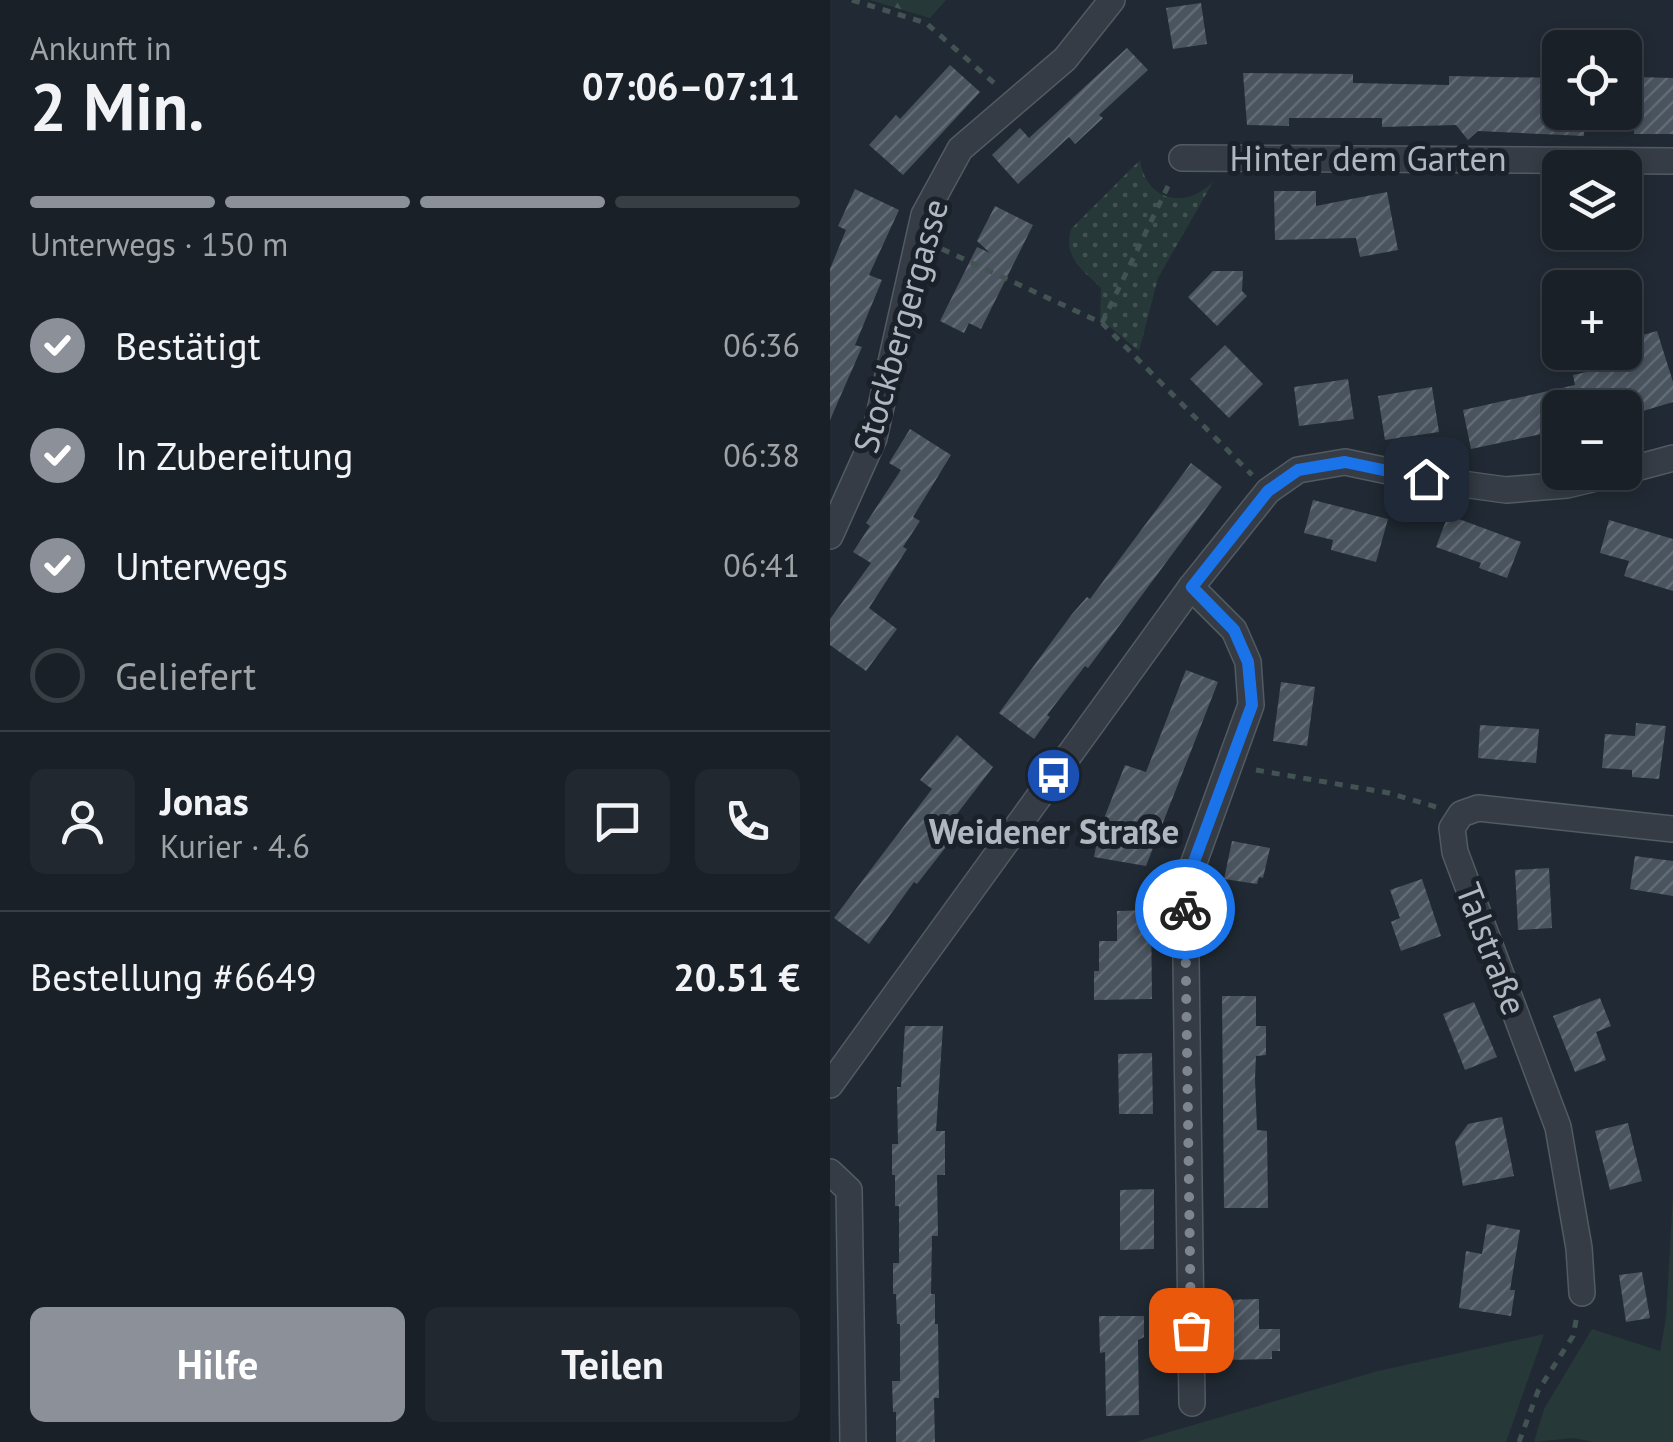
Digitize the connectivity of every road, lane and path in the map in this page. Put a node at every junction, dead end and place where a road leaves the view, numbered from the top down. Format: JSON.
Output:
{"nodes":[{"id":1,"x":852,"y":0,"type":"edge"},
{"id":2,"x":1112,"y":0,"type":"edge"},
{"id":3,"x":1016,"y":101,"type":"junction"},
{"id":4,"x":1182,"y":158,"type":"joint"},
{"id":5,"x":1673,"y":161,"type":"edge"},
{"id":6,"x":919,"y":239,"type":"junction"},
{"id":7,"x":1102,"y":324,"type":"junction"},
{"id":8,"x":1673,"y":458,"type":"edge"},
{"id":9,"x":1642,"y":467,"type":"edge"},
{"id":10,"x":1542,"y":487,"type":"edge"},
{"id":11,"x":1268,"y":491,"type":"junction"},
{"id":12,"x":830,"y":536,"type":"edge"},
{"id":13,"x":1192,"y":587,"type":"junction"},
{"id":14,"x":1229,"y":766,"type":"junction"},
{"id":15,"x":1461,"y":814,"type":"junction"},
{"id":16,"x":1673,"y":829,"type":"edge"},
{"id":17,"x":830,"y":1085,"type":"edge"},
{"id":18,"x":830,"y":1172,"type":"edge"},
{"id":19,"x":1582,"y":1293,"type":"joint"},
{"id":20,"x":1192,"y":1403,"type":"dead end"},
{"id":21,"x":853,"y":1442,"type":"edge"},
{"id":22,"x":1519,"y":1442,"type":"edge"}],
"edges":[{"from":1,"to":3,"type":"path"},
{"from":2,"to":3,"type":"street","name":"Stockbergergasse"},
{"from":3,"to":6,"type":"street","name":"Stockbergergasse"},
{"from":4,"to":5,"type":"street","name":"Hinter dem Garten"},
{"from":4,"to":7,"type":"path"},
{"from":6,"to":7,"type":"path"},
{"from":6,"to":12,"type":"street","name":"Stockbergergasse"},
{"from":7,"to":11,"type":"path"},
{"from":8,"to":9,"type":"street"},
{"from":10,"to":11,"type":"street"},
{"from":11,"to":13,"type":"street"},
{"from":13,"to":14,"type":"street"},
{"from":13,"to":17,"type":"street"},
{"from":14,"to":15,"type":"path"},
{"from":14,"to":20,"type":"street"},
{"from":15,"to":16,"type":"street"},
{"from":15,"to":19,"type":"street","name":"Talstraße"},
{"from":18,"to":21,"type":"street"},
{"from":19,"to":22,"type":"path"}]}
